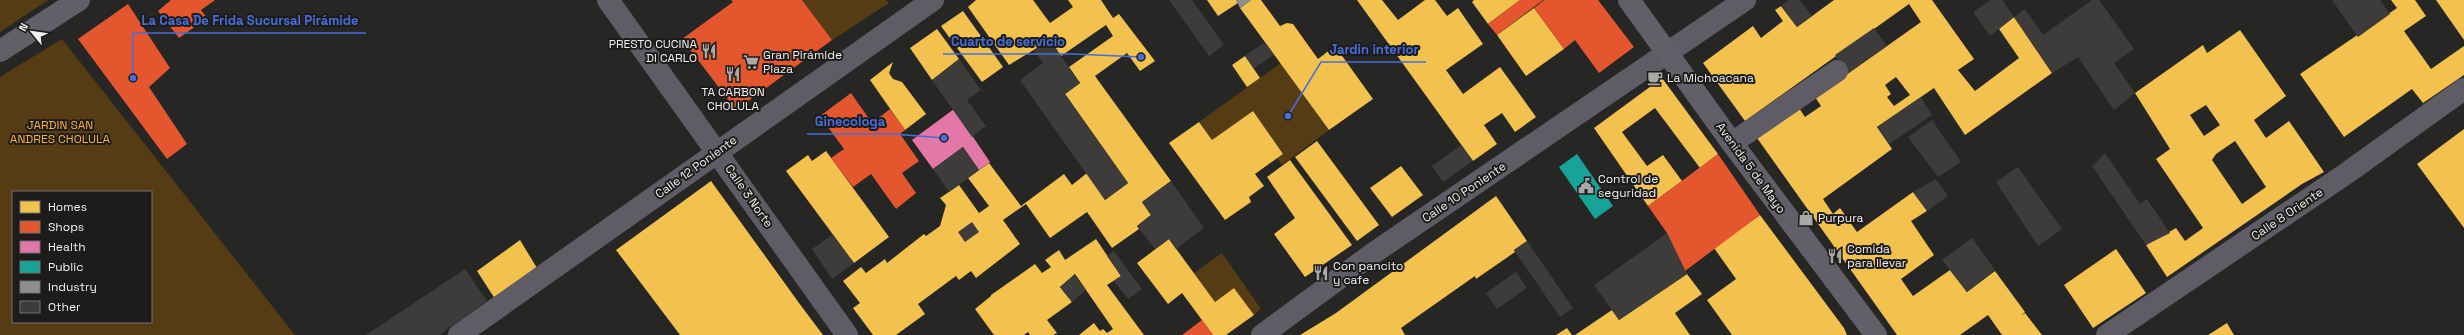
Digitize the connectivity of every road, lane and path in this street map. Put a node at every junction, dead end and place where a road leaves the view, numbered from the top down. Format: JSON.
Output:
{"nodes":[{"id":1,"x":79,"y":0,"type":"edge"},
{"id":2,"x":608,"y":0,"type":"edge"},
{"id":3,"x":934,"y":0,"type":"edge"},
{"id":4,"x":1629,"y":0,"type":"edge"},
{"id":5,"x":1745,"y":0,"type":"edge"},
{"id":6,"x":0,"y":51,"type":"edge"},
{"id":7,"x":1669,"y":53,"type":"junction"},
{"id":8,"x":1837,"y":71,"type":"dead end"},
{"id":9,"x":2464,"y":89,"type":"edge"},
{"id":10,"x":1732,"y":143,"type":"junction"},
{"id":11,"x":718,"y":152,"type":"junction"},
{"id":12,"x":459,"y":335,"type":"edge"},
{"id":13,"x":847,"y":335,"type":"edge"},
{"id":14,"x":1262,"y":335,"type":"edge"},
{"id":15,"x":1876,"y":335,"type":"edge"},
{"id":16,"x":2107,"y":335,"type":"edge"}],
"edges":[{"from":1,"to":6,"type":"main road"},
{"from":2,"to":11,"type":"street","name":"Calle 3 Norte"},
{"from":3,"to":11,"type":"street","name":"Calle 12 Poniente"},
{"from":4,"to":7,"type":"main road","name":"Avenida 5 de Mayo"},
{"from":5,"to":7,"type":"street","name":"Calle 10 Poniente"},
{"from":7,"to":10,"type":"main road","name":"Avenida 5 de Mayo"},
{"from":7,"to":14,"type":"street","name":"Calle 10 Poniente"},
{"from":8,"to":10,"type":"street"},
{"from":9,"to":16,"type":"street","name":"Calle 8 Oriente"},
{"from":10,"to":15,"type":"main road","name":"Avenida 5 de Mayo"},
{"from":11,"to":12,"type":"street","name":"Calle 12 Poniente"},
{"from":11,"to":13,"type":"street","name":"Calle 3 Norte"}]}
